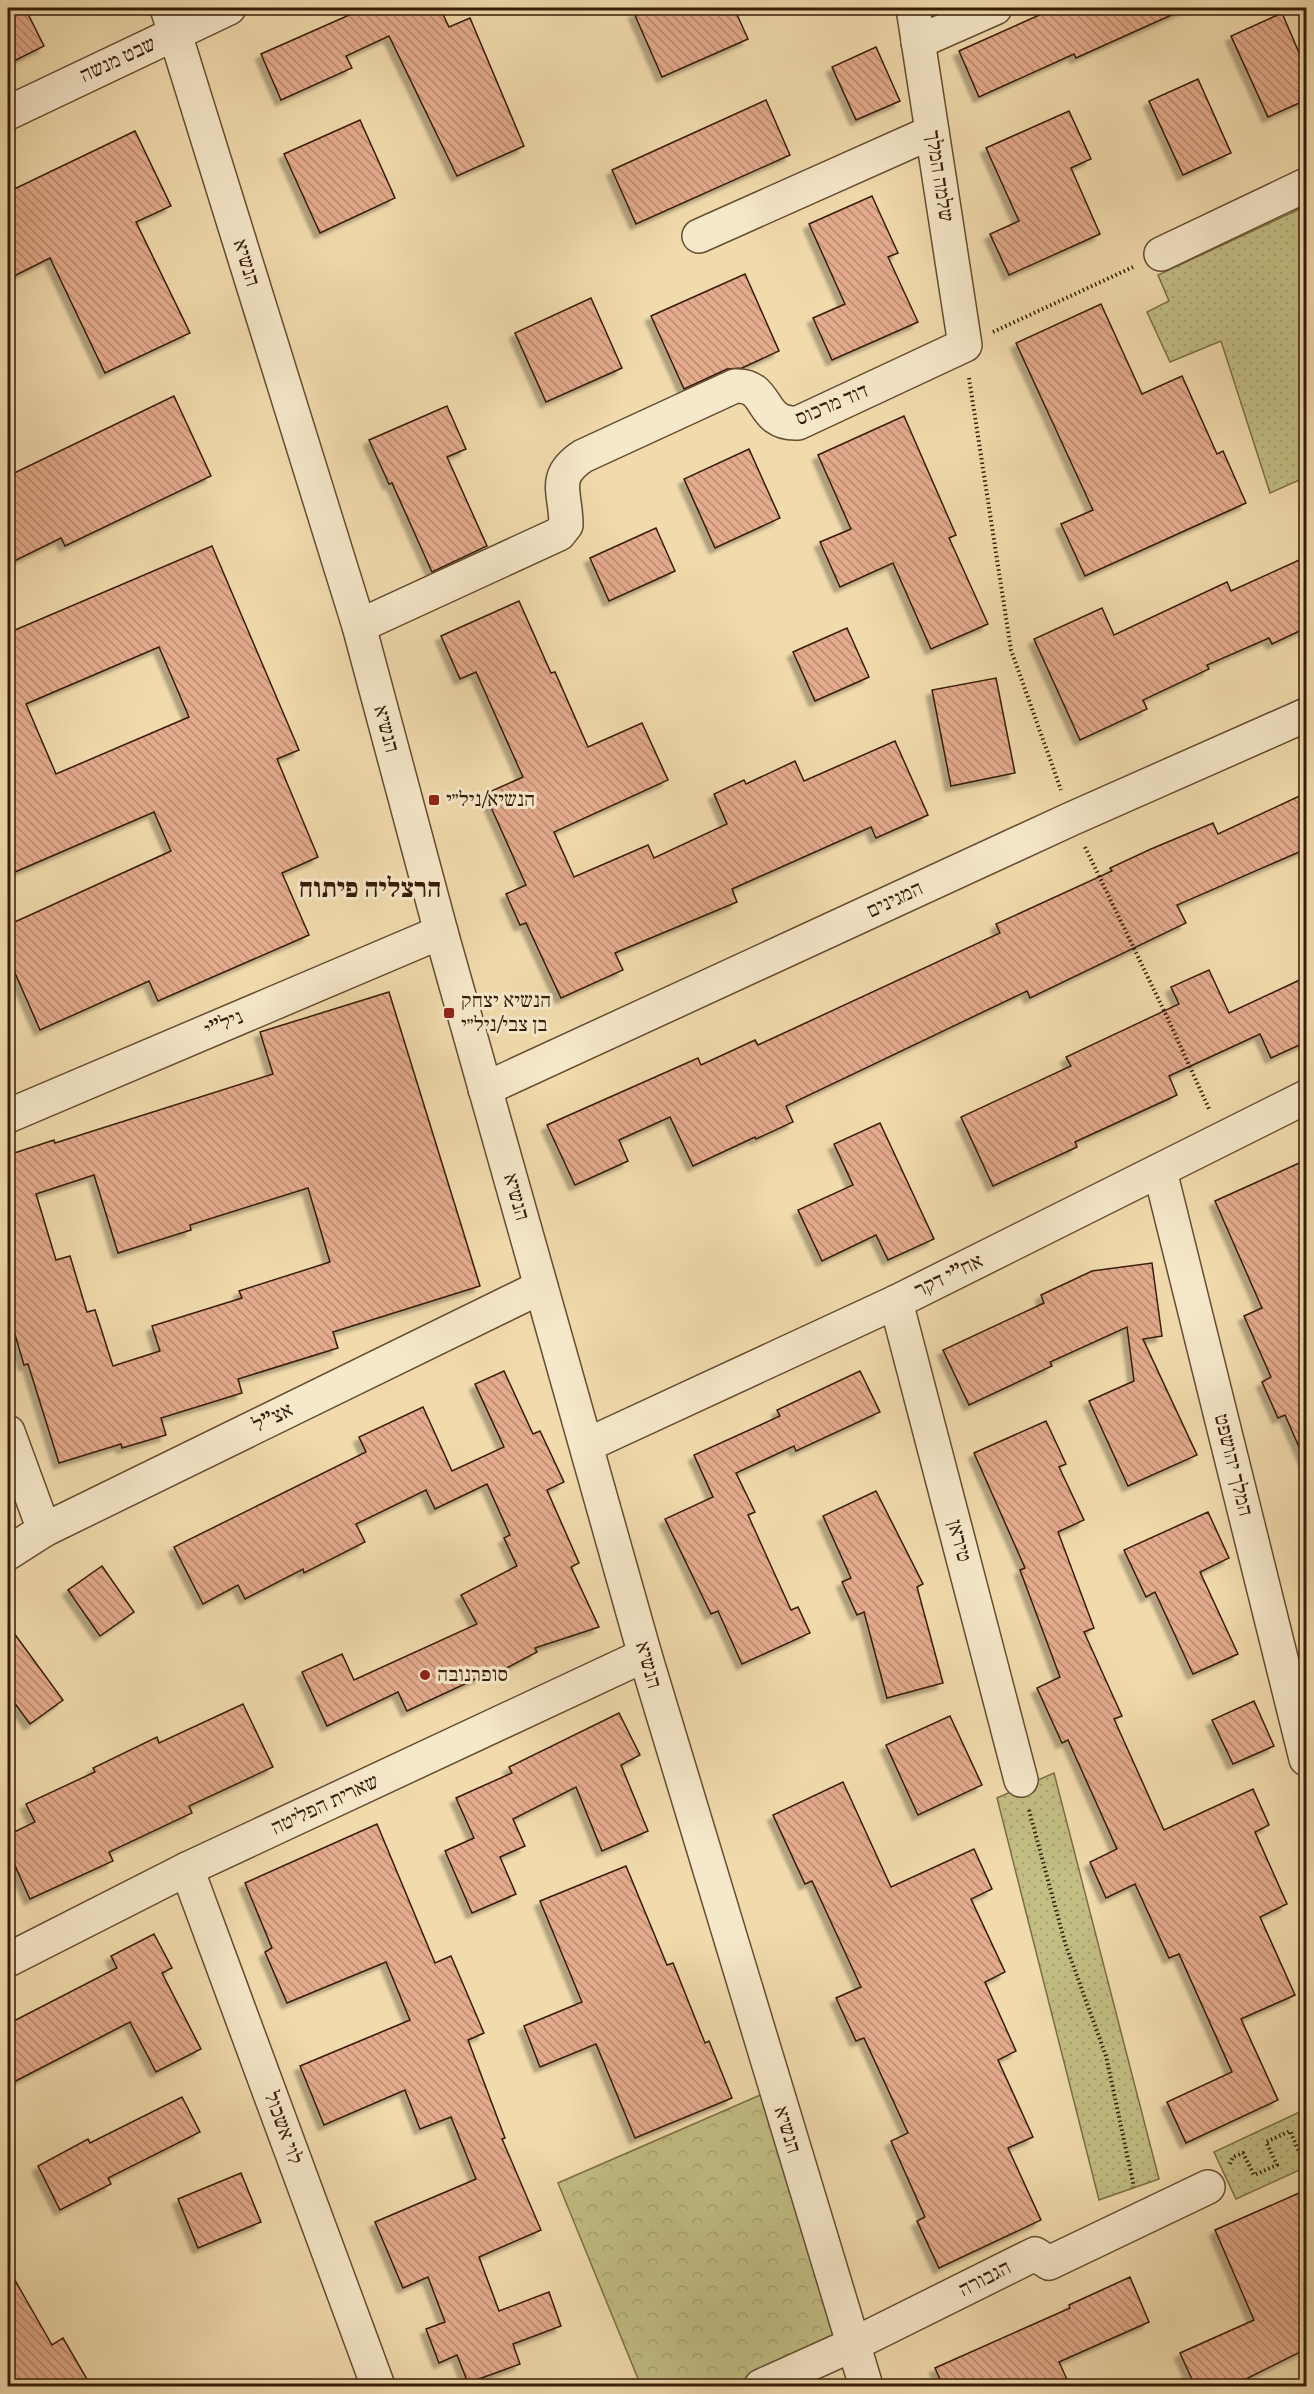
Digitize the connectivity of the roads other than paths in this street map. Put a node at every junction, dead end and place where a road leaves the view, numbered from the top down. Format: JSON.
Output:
{"nodes":[{"id":1,"x":229,"y":8,"type":"edge"},
{"id":2,"x":913,"y":8,"type":"edge"},
{"id":3,"x":994,"y":8,"type":"edge"},
{"id":4,"x":171,"y":20,"type":"edge"},
{"id":5,"x":918,"y":42,"type":"junction"},
{"id":6,"x":8,"y":113,"type":"edge"},
{"id":7,"x":932,"y":132,"type":"junction"},
{"id":8,"x":1306,"y":185,"type":"edge"},
{"id":9,"x":699,"y":236,"type":"dead end"},
{"id":10,"x":1161,"y":254,"type":"road end"},
{"id":11,"x":965,"y":345,"type":"joint"},
{"id":12,"x":359,"y":626,"type":"junction"},
{"id":13,"x":1306,"y":715,"type":"edge"},
{"id":14,"x":441,"y":932,"type":"junction"},
{"id":15,"x":485,"y":1089,"type":"junction"},
{"id":16,"x":1306,"y":1097,"type":"edge"},
{"id":17,"x":8,"y":1116,"type":"edge"},
{"id":18,"x":1161,"y":1171,"type":"junction"},
{"id":19,"x":541,"y":1287,"type":"junction"},
{"id":20,"x":896,"y":1302,"type":"junction"},
{"id":21,"x":8,"y":1432,"type":"edge"},
{"id":22,"x":587,"y":1445,"type":"junction"},
{"id":23,"x":44,"y":1530,"type":"junction"},
{"id":24,"x":8,"y":1553,"type":"edge"},
{"id":25,"x":645,"y":1655,"type":"junction"},
{"id":26,"x":1306,"y":1759,"type":"edge"},
{"id":27,"x":1021,"y":1780,"type":"road end"},
{"id":28,"x":188,"y":1869,"type":"junction"},
{"id":29,"x":8,"y":1960,"type":"edge"},
{"id":30,"x":1208,"y":2187,"type":"dead end"},
{"id":31,"x":852,"y":2345,"type":"junction"},
{"id":32,"x":378,"y":2386,"type":"edge"},
{"id":33,"x":761,"y":2386,"type":"edge"},
{"id":34,"x":866,"y":2386,"type":"edge"}],
"edges":[{"from":1,"to":4,"type":"street","name":"שבט מנשה"},
{"from":2,"to":5,"type":"street","name":"שלמה המלך"},
{"from":3,"to":5,"type":"street"},
{"from":4,"to":6,"type":"street","name":"שבט מנשה"},
{"from":4,"to":12,"type":"street","name":"הנשיא"},
{"from":5,"to":7,"type":"street","name":"שלמה המלך"},
{"from":7,"to":9,"type":"street"},
{"from":7,"to":11,"type":"street","name":"שלמה המלך"},
{"from":8,"to":10,"type":"street"},
{"from":11,"to":12,"type":"street","name":"דוד מרכוס"},
{"from":12,"to":14,"type":"street","name":"הנשיא"},
{"from":13,"to":15,"type":"street","name":"המגינים"},
{"from":14,"to":15,"type":"street","name":"הנשיא"},
{"from":14,"to":17,"type":"street","name":"ניל\"י"},
{"from":15,"to":19,"type":"street","name":"הנשיא"},
{"from":16,"to":18,"type":"street","name":"אח\"י דקר"},
{"from":18,"to":20,"type":"street","name":"אח\"י דקר"},
{"from":18,"to":26,"type":"street","name":"המלך יהושפט"},
{"from":19,"to":22,"type":"street","name":"הנשיא"},
{"from":19,"to":23,"type":"street","name":"אצ\"ל"},
{"from":20,"to":22,"type":"street","name":"אח\"י דקר"},
{"from":20,"to":27,"type":"street","name":"טיראן"},
{"from":21,"to":23,"type":"street"},
{"from":22,"to":25,"type":"street","name":"הנשיא"},
{"from":23,"to":24,"type":"street","name":"אצ\"ל"},
{"from":25,"to":28,"type":"street","name":"שארית הפליטה"},
{"from":25,"to":31,"type":"street","name":"הנשיא"},
{"from":28,"to":29,"type":"street","name":"שארית הפליטה"},
{"from":28,"to":32,"type":"street","name":"לוי אשכול"},
{"from":30,"to":31,"type":"street","name":"הגבורה"},
{"from":31,"to":33,"type":"street","name":"הגבורה"},
{"from":31,"to":34,"type":"street","name":"הנשיא"}]}
